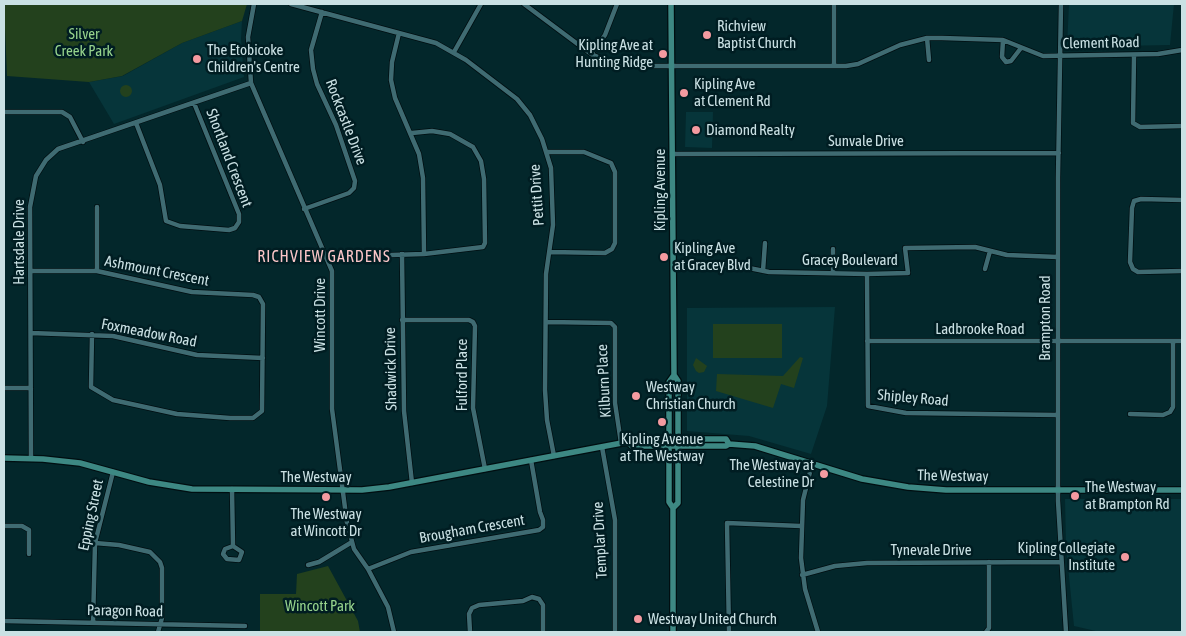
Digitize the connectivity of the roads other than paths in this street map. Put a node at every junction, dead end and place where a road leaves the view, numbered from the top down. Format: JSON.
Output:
{"nodes":[{"id":1,"x":254,"y":4,"type":"edge"},
{"id":2,"x":291,"y":4,"type":"edge"},
{"id":3,"x":481,"y":4,"type":"edge"},
{"id":4,"x":524,"y":4,"type":"edge"},
{"id":5,"x":617,"y":4,"type":"edge"},
{"id":6,"x":671,"y":4,"type":"edge"},
{"id":7,"x":834,"y":4,"type":"edge"},
{"id":8,"x":1061,"y":4,"type":"edge"},
{"id":9,"x":532,"y":6,"type":"edge"},
{"id":10,"x":322,"y":12,"type":"junction"},
{"id":11,"x":399,"y":33,"type":"junction"},
{"id":12,"x":927,"y":38,"type":"junction"},
{"id":13,"x":1004,"y":40,"type":"junction"},
{"id":14,"x":1021,"y":48,"type":"junction"},
{"id":15,"x":1182,"y":50,"type":"edge"},
{"id":16,"x":454,"y":52,"type":"junction"},
{"id":17,"x":590,"y":54,"type":"junction"},
{"id":18,"x":1134,"y":55,"type":"junction"},
{"id":19,"x":1060,"y":56,"type":"junction"},
{"id":20,"x":929,"y":60,"type":"dead end"},
{"id":21,"x":834,"y":66,"type":"junction"},
{"id":22,"x":670,"y":67,"type":"junction"},
{"id":23,"x":251,"y":83,"type":"junction"},
{"id":24,"x":194,"y":103,"type":"junction"},
{"id":25,"x":4,"y":112,"type":"edge"},
{"id":26,"x":136,"y":123,"type":"junction"},
{"id":27,"x":1182,"y":126,"type":"edge"},
{"id":28,"x":412,"y":133,"type":"junction"},
{"id":29,"x":83,"y":142,"type":"junction"},
{"id":30,"x":546,"y":152,"type":"junction"},
{"id":31,"x":1059,"y":153,"type":"junction"},
{"id":32,"x":672,"y":154,"type":"junction"},
{"id":33,"x":1182,"y":200,"type":"edge"},
{"id":34,"x":96,"y":207,"type":"dead end"},
{"id":35,"x":304,"y":209,"type":"junction"},
{"id":36,"x":765,"y":243,"type":"dead end"},
{"id":37,"x":832,"y":249,"type":"dead end"},
{"id":38,"x":990,"y":251,"type":"junction"},
{"id":39,"x":550,"y":252,"type":"junction"},
{"id":40,"x":402,"y":254,"type":"junction"},
{"id":41,"x":424,"y":254,"type":"junction"},
{"id":42,"x":326,"y":257,"type":"junction"},
{"id":43,"x":1058,"y":257,"type":"junction"},
{"id":44,"x":673,"y":265,"type":"junction"},
{"id":45,"x":985,"y":269,"type":"dead end"},
{"id":46,"x":31,"y":271,"type":"junction"},
{"id":47,"x":97,"y":271,"type":"junction"},
{"id":48,"x":763,"y":271,"type":"junction"},
{"id":49,"x":1182,"y":271,"type":"edge"},
{"id":50,"x":833,"y":272,"type":"junction"},
{"id":51,"x":867,"y":274,"type":"junction"},
{"id":52,"x":402,"y":320,"type":"junction"},
{"id":53,"x":547,"y":322,"type":"junction"},
{"id":54,"x":31,"y":333,"type":"junction"},
{"id":55,"x":92,"y":334,"type":"junction"},
{"id":56,"x":867,"y":341,"type":"junction"},
{"id":57,"x":1173,"y":341,"type":"junction"},
{"id":58,"x":1182,"y":341,"type":"edge"},
{"id":59,"x":1058,"y":342,"type":"junction"},
{"id":60,"x":263,"y":358,"type":"junction"},
{"id":61,"x":674,"y":376,"type":"junction"},
{"id":62,"x":4,"y":388,"type":"edge"},
{"id":63,"x":31,"y":388,"type":"junction"},
{"id":64,"x":1130,"y":414,"type":"dead end"},
{"id":65,"x":1058,"y":415,"type":"junction"},
{"id":66,"x":669,"y":438,"type":"junction"},
{"id":67,"x":678,"y":438,"type":"junction"},
{"id":68,"x":624,"y":442,"type":"junction"},
{"id":69,"x":729,"y":444,"type":"junction"},
{"id":70,"x":602,"y":446,"type":"junction"},
{"id":71,"x":669,"y":447,"type":"junction"},
{"id":72,"x":678,"y":447,"type":"junction"},
{"id":73,"x":554,"y":456,"type":"junction"},
{"id":74,"x":4,"y":458,"type":"edge"},
{"id":75,"x":31,"y":458,"type":"junction"},
{"id":76,"x":531,"y":460,"type":"junction"},
{"id":77,"x":812,"y":464,"type":"junction"},
{"id":78,"x":485,"y":469,"type":"junction"},
{"id":79,"x":113,"y":472,"type":"junction"},
{"id":80,"x":412,"y":483,"type":"junction"},
{"id":81,"x":232,"y":490,"type":"junction"},
{"id":82,"x":343,"y":490,"type":"junction"},
{"id":83,"x":1058,"y":490,"type":"junction"},
{"id":84,"x":1182,"y":490,"type":"edge"},
{"id":85,"x":673,"y":508,"type":"junction"},
{"id":86,"x":4,"y":526,"type":"edge"},
{"id":87,"x":801,"y":526,"type":"junction"},
{"id":88,"x":352,"y":542,"type":"junction"},
{"id":89,"x":95,"y":543,"type":"junction"},
{"id":90,"x":233,"y":546,"type":"dead end"},
{"id":91,"x":29,"y":554,"type":"dead end"},
{"id":92,"x":989,"y":562,"type":"junction"},
{"id":93,"x":1061,"y":562,"type":"junction"},
{"id":94,"x":308,"y":565,"type":"dead end"},
{"id":95,"x":368,"y":569,"type":"junction"},
{"id":96,"x":802,"y":575,"type":"junction"},
{"id":97,"x":4,"y":621,"type":"edge"},
{"id":98,"x":93,"y":623,"type":"junction"},
{"id":99,"x":160,"y":624,"type":"junction"},
{"id":100,"x":245,"y":626,"type":"dead end"},
{"id":101,"x":158,"y":632,"type":"edge"},
{"id":102,"x":394,"y":632,"type":"edge"},
{"id":103,"x":470,"y":632,"type":"edge"},
{"id":104,"x":543,"y":632,"type":"edge"},
{"id":105,"x":615,"y":632,"type":"edge"},
{"id":106,"x":673,"y":632,"type":"edge"},
{"id":107,"x":729,"y":632,"type":"edge"},
{"id":108,"x":818,"y":632,"type":"edge"},
{"id":109,"x":986,"y":632,"type":"edge"},
{"id":110,"x":1066,"y":632,"type":"edge"}],
"edges":[{"from":1,"to":23,"type":"street","name":"Wincott Drive"},
{"from":2,"to":10,"type":"street","name":"Pettit Drive"},
{"from":3,"to":16,"type":"street"},
{"from":4,"to":9,"type":"street","name":"Clement Road"},
{"from":5,"to":17,"type":"street"},
{"from":6,"to":22,"type":"main road","name":"Kipling Avenue"},
{"from":7,"to":21,"type":"street"},
{"from":8,"to":19,"type":"street","name":"Brampton Road"},
{"from":9,"to":17,"type":"street","name":"Clement Road"},
{"from":10,"to":11,"type":"street","name":"Pettit Drive"},
{"from":10,"to":35,"type":"street","name":"Rockcastle Drive"},
{"from":11,"to":16,"type":"street","name":"Pettit Drive"},
{"from":11,"to":28,"type":"street"},
{"from":12,"to":13,"type":"street","name":"Clement Road"},
{"from":12,"to":20,"type":"street"},
{"from":12,"to":21,"type":"street","name":"Clement Road"},
{"from":13,"to":14,"type":"street","name":"Clement Road"},
{"from":13,"to":14,"type":"street"},
{"from":14,"to":19,"type":"street","name":"Clement Road"},
{"from":15,"to":18,"type":"street","name":"Clement Road"},
{"from":16,"to":30,"type":"street","name":"Pettit Drive"},
{"from":17,"to":22,"type":"street","name":"Clement Road"},
{"from":18,"to":19,"type":"street","name":"Clement Road"},
{"from":18,"to":27,"type":"street"},
{"from":19,"to":31,"type":"street","name":"Brampton Road"},
{"from":21,"to":22,"type":"street","name":"Clement Road"},
{"from":22,"to":32,"type":"main road","name":"Kipling Avenue"},
{"from":23,"to":24,"type":"street","name":"Hartsdale Drive"},
{"from":23,"to":35,"type":"street","name":"Wincott Drive"},
{"from":24,"to":26,"type":"street","name":"Hartsdale Drive"},
{"from":24,"to":26,"type":"street","name":"Shortland Crescent"},
{"from":25,"to":29,"type":"street"},
{"from":26,"to":29,"type":"street","name":"Hartsdale Drive"},
{"from":28,"to":41,"type":"street"},
{"from":28,"to":41,"type":"street"},
{"from":29,"to":46,"type":"street","name":"Hartsdale Drive"},
{"from":30,"to":39,"type":"street","name":"Pettit Drive"},
{"from":30,"to":39,"type":"street"},
{"from":31,"to":32,"type":"street","name":"Sunvale Drive"},
{"from":31,"to":43,"type":"street","name":"Brampton Road"},
{"from":32,"to":44,"type":"main road","name":"Kipling Avenue"},
{"from":33,"to":49,"type":"street"},
{"from":34,"to":47,"type":"street"},
{"from":35,"to":42,"type":"street","name":"Wincott Drive"},
{"from":36,"to":48,"type":"street"},
{"from":37,"to":50,"type":"street"},
{"from":38,"to":43,"type":"street","name":"Gracey Boulevard"},
{"from":38,"to":45,"type":"street"},
{"from":38,"to":51,"type":"street","name":"Gracey Boulevard"},
{"from":39,"to":53,"type":"street","name":"Pettit Drive"},
{"from":40,"to":41,"type":"street"},
{"from":40,"to":42,"type":"street"},
{"from":40,"to":52,"type":"street","name":"Shadwick Drive"},
{"from":42,"to":82,"type":"street","name":"Wincott Drive"},
{"from":43,"to":59,"type":"street","name":"Brampton Road"},
{"from":44,"to":48,"type":"street","name":"Gracey Boulevard"},
{"from":44,"to":61,"type":"main road","name":"Kipling Avenue"},
{"from":46,"to":47,"type":"street","name":"Ashmount Crescent"},
{"from":46,"to":54,"type":"street","name":"Hartsdale Drive"},
{"from":47,"to":60,"type":"street","name":"Ashmount Crescent"},
{"from":48,"to":50,"type":"street","name":"Gracey Boulevard"},
{"from":50,"to":51,"type":"street","name":"Gracey Boulevard"},
{"from":51,"to":56,"type":"street","name":"Shipley Road"},
{"from":52,"to":78,"type":"street","name":"Fulford Place"},
{"from":52,"to":80,"type":"street","name":"Shadwick Drive"},
{"from":53,"to":68,"type":"street","name":"Kilburn Place"},
{"from":53,"to":73,"type":"street","name":"Pettit Drive"},
{"from":54,"to":55,"type":"street","name":"Foxmeadow Road"},
{"from":54,"to":63,"type":"street","name":"Hartsdale Drive"},
{"from":55,"to":60,"type":"street","name":"Foxmeadow Road"},
{"from":55,"to":60,"type":"street","name":"Ashmount Crescent"},
{"from":56,"to":59,"type":"street","name":"Ladbrooke Road"},
{"from":56,"to":65,"type":"street","name":"Shipley Road"},
{"from":57,"to":58,"type":"street","name":"Ladbrooke Road"},
{"from":57,"to":59,"type":"street","name":"Ladbrooke Road"},
{"from":57,"to":64,"type":"street"},
{"from":59,"to":65,"type":"street","name":"Brampton Road"},
{"from":61,"to":66,"type":"main road","name":"Kipling Avenue"},
{"from":61,"to":67,"type":"main road","name":"Kipling Avenue"},
{"from":62,"to":63,"type":"street"},
{"from":63,"to":75,"type":"street","name":"Hartsdale Drive"},
{"from":65,"to":83,"type":"street","name":"Brampton Road"},
{"from":66,"to":67,"type":"main road","name":"The Westway"},
{"from":66,"to":68,"type":"main road","name":"The Westway"},
{"from":66,"to":71,"type":"main road","name":"Kipling Avenue"},
{"from":67,"to":69,"type":"main road","name":"The Westway"},
{"from":67,"to":72,"type":"main road","name":"Kipling Avenue"},
{"from":68,"to":70,"type":"main road","name":"The Westway"},
{"from":68,"to":71,"type":"main road","name":"The Westway"},
{"from":69,"to":72,"type":"main road","name":"The Westway"},
{"from":69,"to":77,"type":"main road","name":"The Westway"},
{"from":70,"to":73,"type":"main road","name":"The Westway"},
{"from":70,"to":105,"type":"street","name":"Templar Drive"},
{"from":71,"to":72,"type":"main road","name":"The Westway"},
{"from":71,"to":85,"type":"main road","name":"Kipling Avenue"},
{"from":72,"to":85,"type":"main road","name":"Kipling Avenue"},
{"from":73,"to":76,"type":"main road","name":"The Westway"},
{"from":74,"to":75,"type":"main road","name":"The Westway"},
{"from":75,"to":79,"type":"main road","name":"The Westway"},
{"from":76,"to":78,"type":"main road","name":"The Westway"},
{"from":76,"to":95,"type":"street","name":"Brougham Crescent"},
{"from":77,"to":83,"type":"main road","name":"The Westway"},
{"from":77,"to":87,"type":"street"},
{"from":78,"to":80,"type":"main road","name":"The Westway"},
{"from":79,"to":81,"type":"main road","name":"The Westway"},
{"from":79,"to":89,"type":"street","name":"Epping Street"},
{"from":80,"to":82,"type":"main road","name":"The Westway"},
{"from":81,"to":82,"type":"main road","name":"The Westway"},
{"from":81,"to":90,"type":"street"},
{"from":82,"to":88,"type":"street","name":"Wincott Drive"},
{"from":83,"to":84,"type":"main road","name":"The Westway"},
{"from":83,"to":93,"type":"street","name":"Brampton Road"},
{"from":85,"to":106,"type":"main road","name":"Kipling Avenue"},
{"from":86,"to":91,"type":"street"},
{"from":87,"to":96,"type":"street"},
{"from":87,"to":107,"type":"street"},
{"from":88,"to":94,"type":"street"},
{"from":88,"to":95,"type":"street","name":"Wincott Drive"},
{"from":89,"to":98,"type":"street","name":"Epping Street"},
{"from":89,"to":99,"type":"street"},
{"from":92,"to":93,"type":"street","name":"Tynevale Drive"},
{"from":92,"to":96,"type":"street","name":"Tynevale Drive"},
{"from":92,"to":109,"type":"street"},
{"from":93,"to":110,"type":"street","name":"Brampton Road"},
{"from":95,"to":102,"type":"street","name":"Wincott Drive"},
{"from":96,"to":108,"type":"street"},
{"from":97,"to":98,"type":"street","name":"Paragon Road"},
{"from":98,"to":99,"type":"street","name":"Paragon Road"},
{"from":99,"to":100,"type":"street","name":"Paragon Road"},
{"from":99,"to":101,"type":"street"},
{"from":103,"to":104,"type":"street"}]}
